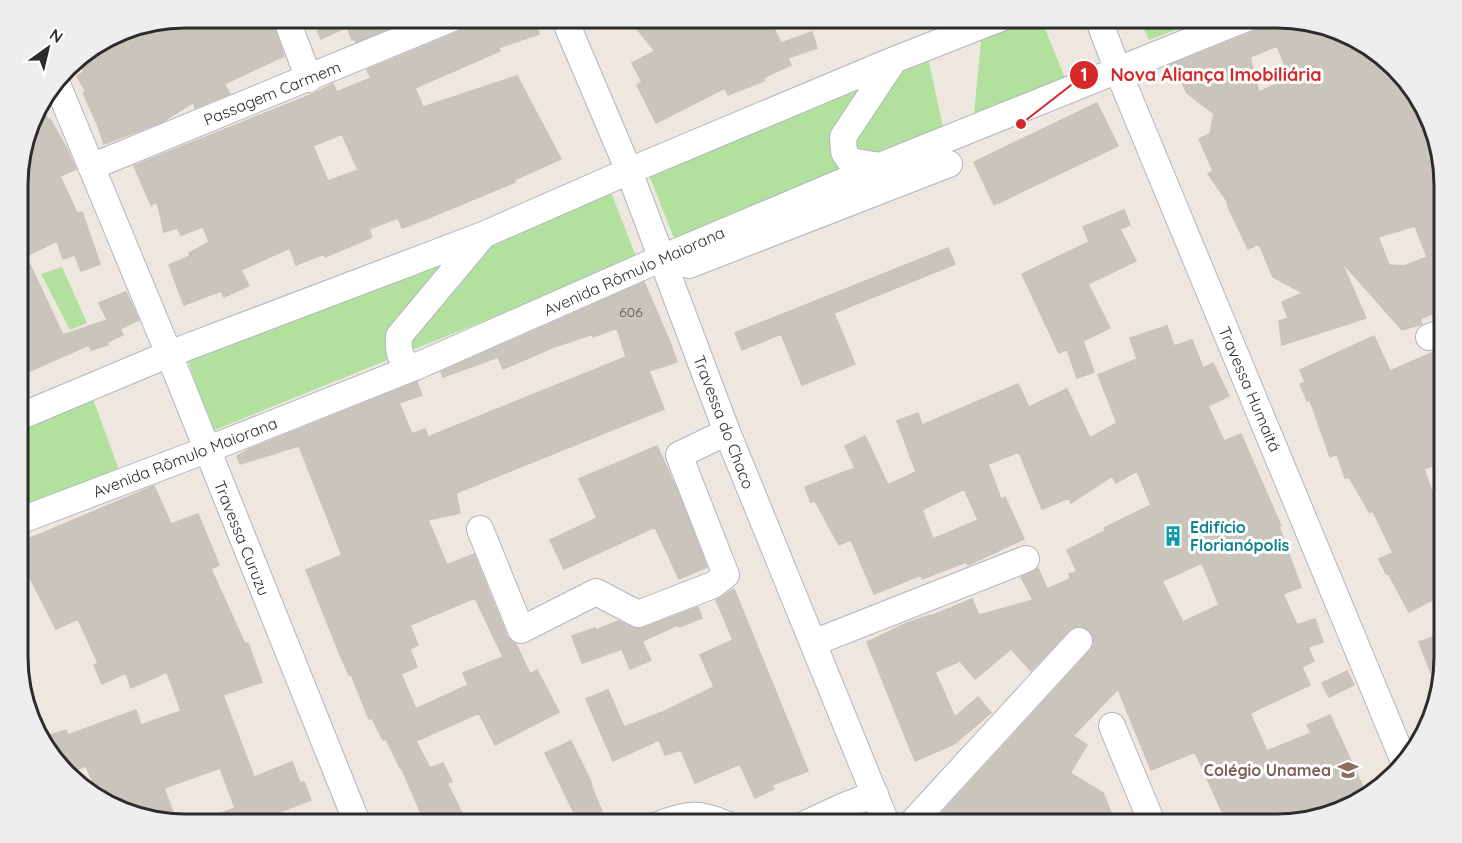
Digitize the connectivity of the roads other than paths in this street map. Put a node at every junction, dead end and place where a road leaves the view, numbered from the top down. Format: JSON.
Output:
{"nodes":[{"id":1,"x":975,"y":28,"type":"edge"},
{"id":2,"x":1102,"y":28,"type":"edge"},
{"id":3,"x":1223,"y":28,"type":"edge"},
{"id":4,"x":290,"y":29,"type":"edge"},
{"id":5,"x":428,"y":29,"type":"edge"},
{"id":6,"x":569,"y":29,"type":"edge"},
{"id":7,"x":894,"y":60,"type":"junction"},
{"id":8,"x":1118,"y":71,"type":"junction"},
{"id":9,"x":309,"y":79,"type":"junction"},
{"id":10,"x":60,"y":92,"type":"edge"},
{"id":11,"x":949,"y":164,"type":"dead end"},
{"id":12,"x":880,"y":166,"type":"junction"},
{"id":13,"x":91,"y":167,"type":"junction"},
{"id":14,"x":629,"y":171,"type":"junction"},
{"id":15,"x":483,"y":235,"type":"junction"},
{"id":16,"x":665,"y":266,"type":"junction"},
{"id":17,"x":169,"y":354,"type":"junction"},
{"id":18,"x":415,"y":367,"type":"junction"},
{"id":19,"x":28,"y":413,"type":"edge"},
{"id":20,"x":727,"y":432,"type":"junction"},
{"id":21,"x":206,"y":450,"type":"junction"},
{"id":22,"x":28,"y":518,"type":"edge"},
{"id":23,"x":480,"y":529,"type":"dead end"},
{"id":24,"x":1026,"y":559,"type":"dead end"},
{"id":25,"x":1079,"y":641,"type":"dead end"},
{"id":26,"x":813,"y":643,"type":"junction"},
{"id":27,"x":1112,"y":726,"type":"dead end"},
{"id":28,"x":1401,"y":753,"type":"edge"},
{"id":29,"x":875,"y":794,"type":"junction"},
{"id":30,"x":354,"y":814,"type":"edge"},
{"id":31,"x":827,"y":814,"type":"edge"},
{"id":32,"x":883,"y":814,"type":"edge"},
{"id":33,"x":920,"y":814,"type":"edge"},
{"id":34,"x":1148,"y":814,"type":"edge"}],
"edges":[{"from":1,"to":7,"type":"street"},
{"from":2,"to":8,"type":"street","name":"Travessa Humaitá"},
{"from":3,"to":8,"type":"street","name":"Avenida Rômulo Maiorana"},
{"from":4,"to":9,"type":"street"},
{"from":5,"to":9,"type":"street","name":"Passagem Carmem"},
{"from":6,"to":14,"type":"street","name":"Travessa do Chaco"},
{"from":7,"to":12,"type":"street"},
{"from":7,"to":14,"type":"street"},
{"from":8,"to":12,"type":"street","name":"Avenida Rômulo Maiorana"},
{"from":8,"to":28,"type":"street","name":"Travessa Humaitá"},
{"from":9,"to":13,"type":"street","name":"Passagem Carmem"},
{"from":10,"to":13,"type":"street","name":"Travessa Curuzu"},
{"from":11,"to":16,"type":"street"},
{"from":12,"to":16,"type":"street","name":"Avenida Rômulo Maiorana"},
{"from":13,"to":17,"type":"street","name":"Travessa Curuzu"},
{"from":14,"to":15,"type":"street"},
{"from":14,"to":16,"type":"street","name":"Travessa do Chaco"},
{"from":15,"to":17,"type":"street"},
{"from":15,"to":18,"type":"street"},
{"from":16,"to":18,"type":"street","name":"Avenida Rômulo Maiorana"},
{"from":16,"to":20,"type":"street","name":"Travessa do Chaco"},
{"from":17,"to":19,"type":"street"},
{"from":17,"to":21,"type":"street","name":"Travessa Curuzu"},
{"from":18,"to":21,"type":"street","name":"Avenida Rômulo Maiorana"},
{"from":20,"to":23,"type":"street"},
{"from":20,"to":26,"type":"street","name":"Travessa do Chaco"},
{"from":21,"to":22,"type":"street","name":"Avenida Rômulo Maiorana"},
{"from":21,"to":30,"type":"street","name":"Travessa Curuzu"},
{"from":24,"to":26,"type":"street"},
{"from":25,"to":33,"type":"street"},
{"from":26,"to":29,"type":"street","name":"Travessa do Chaco"},
{"from":27,"to":34,"type":"street"},
{"from":29,"to":31,"type":"street"},
{"from":29,"to":32,"type":"street","name":"Travessa do Chaco"}]}
